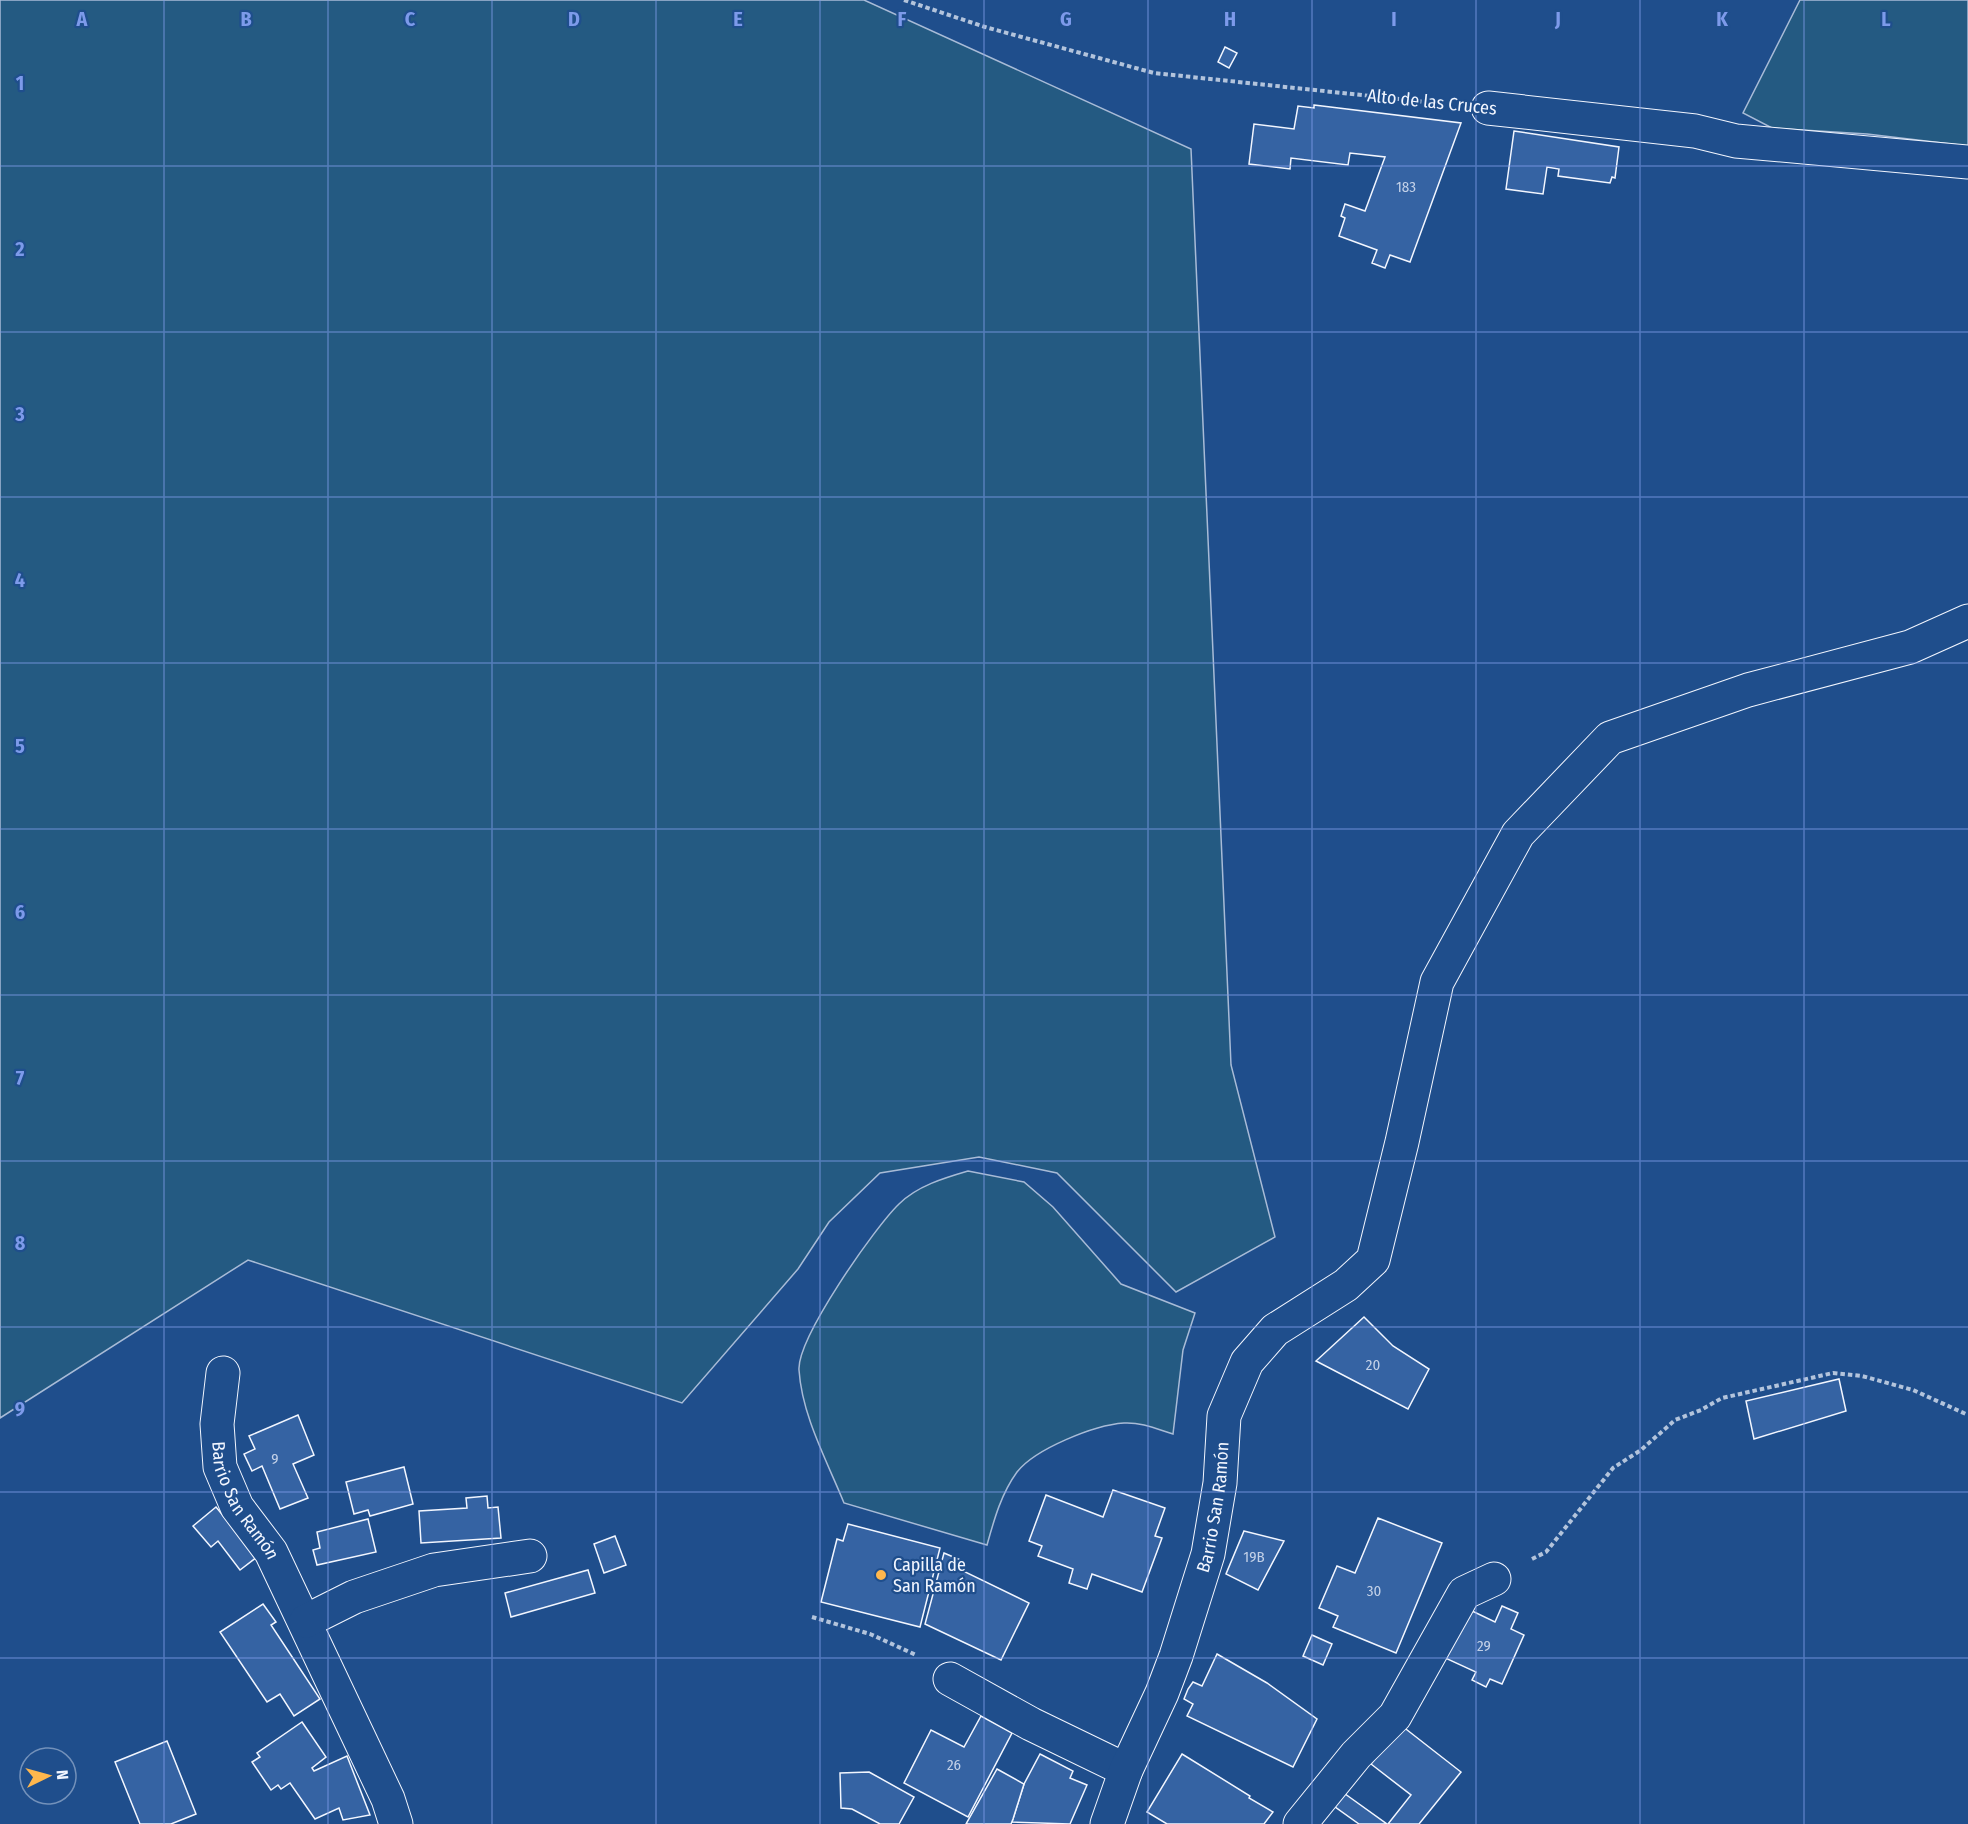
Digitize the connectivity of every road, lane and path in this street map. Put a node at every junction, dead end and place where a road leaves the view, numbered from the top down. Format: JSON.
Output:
{"nodes":[{"id":1,"x":904,"y":0,"type":"edge"},
{"id":2,"x":1488,"y":108,"type":"joint"},
{"id":3,"x":1968,"y":162,"type":"edge"},
{"id":4,"x":1968,"y":621,"type":"edge"},
{"id":5,"x":223,"y":1373,"type":"dead end"},
{"id":6,"x":1968,"y":1415,"type":"edge"},
{"id":7,"x":530,"y":1556,"type":"dead end"},
{"id":8,"x":1494,"y":1579,"type":"joint"},
{"id":9,"x":812,"y":1617,"type":"dead end"},
{"id":10,"x":306,"y":1621,"type":"junction"},
{"id":11,"x":950,"y":1679,"type":"joint"},
{"id":12,"x":1126,"y":1770,"type":"junction"},
{"id":13,"x":396,"y":1824,"type":"edge"},
{"id":14,"x":1107,"y":1824,"type":"edge"},
{"id":15,"x":1300,"y":1824,"type":"edge"}],
"edges":[{"from":1,"to":2,"type":"path","name":"Alto de las Cruces"},
{"from":2,"to":3,"type":"street","name":"Alto de las Cruces"},
{"from":4,"to":12,"type":"street","name":"Barrio San Ramón"},
{"from":5,"to":10,"type":"street","name":"Barrio San Ramón"},
{"from":6,"to":8,"type":"path"},
{"from":7,"to":10,"type":"street"},
{"from":8,"to":15,"type":"street"},
{"from":9,"to":11,"type":"path"},
{"from":10,"to":13,"type":"street","name":"Barrio San Ramón"},
{"from":11,"to":12,"type":"street"},
{"from":12,"to":14,"type":"street","name":"Barrio San Ramón"}]}
